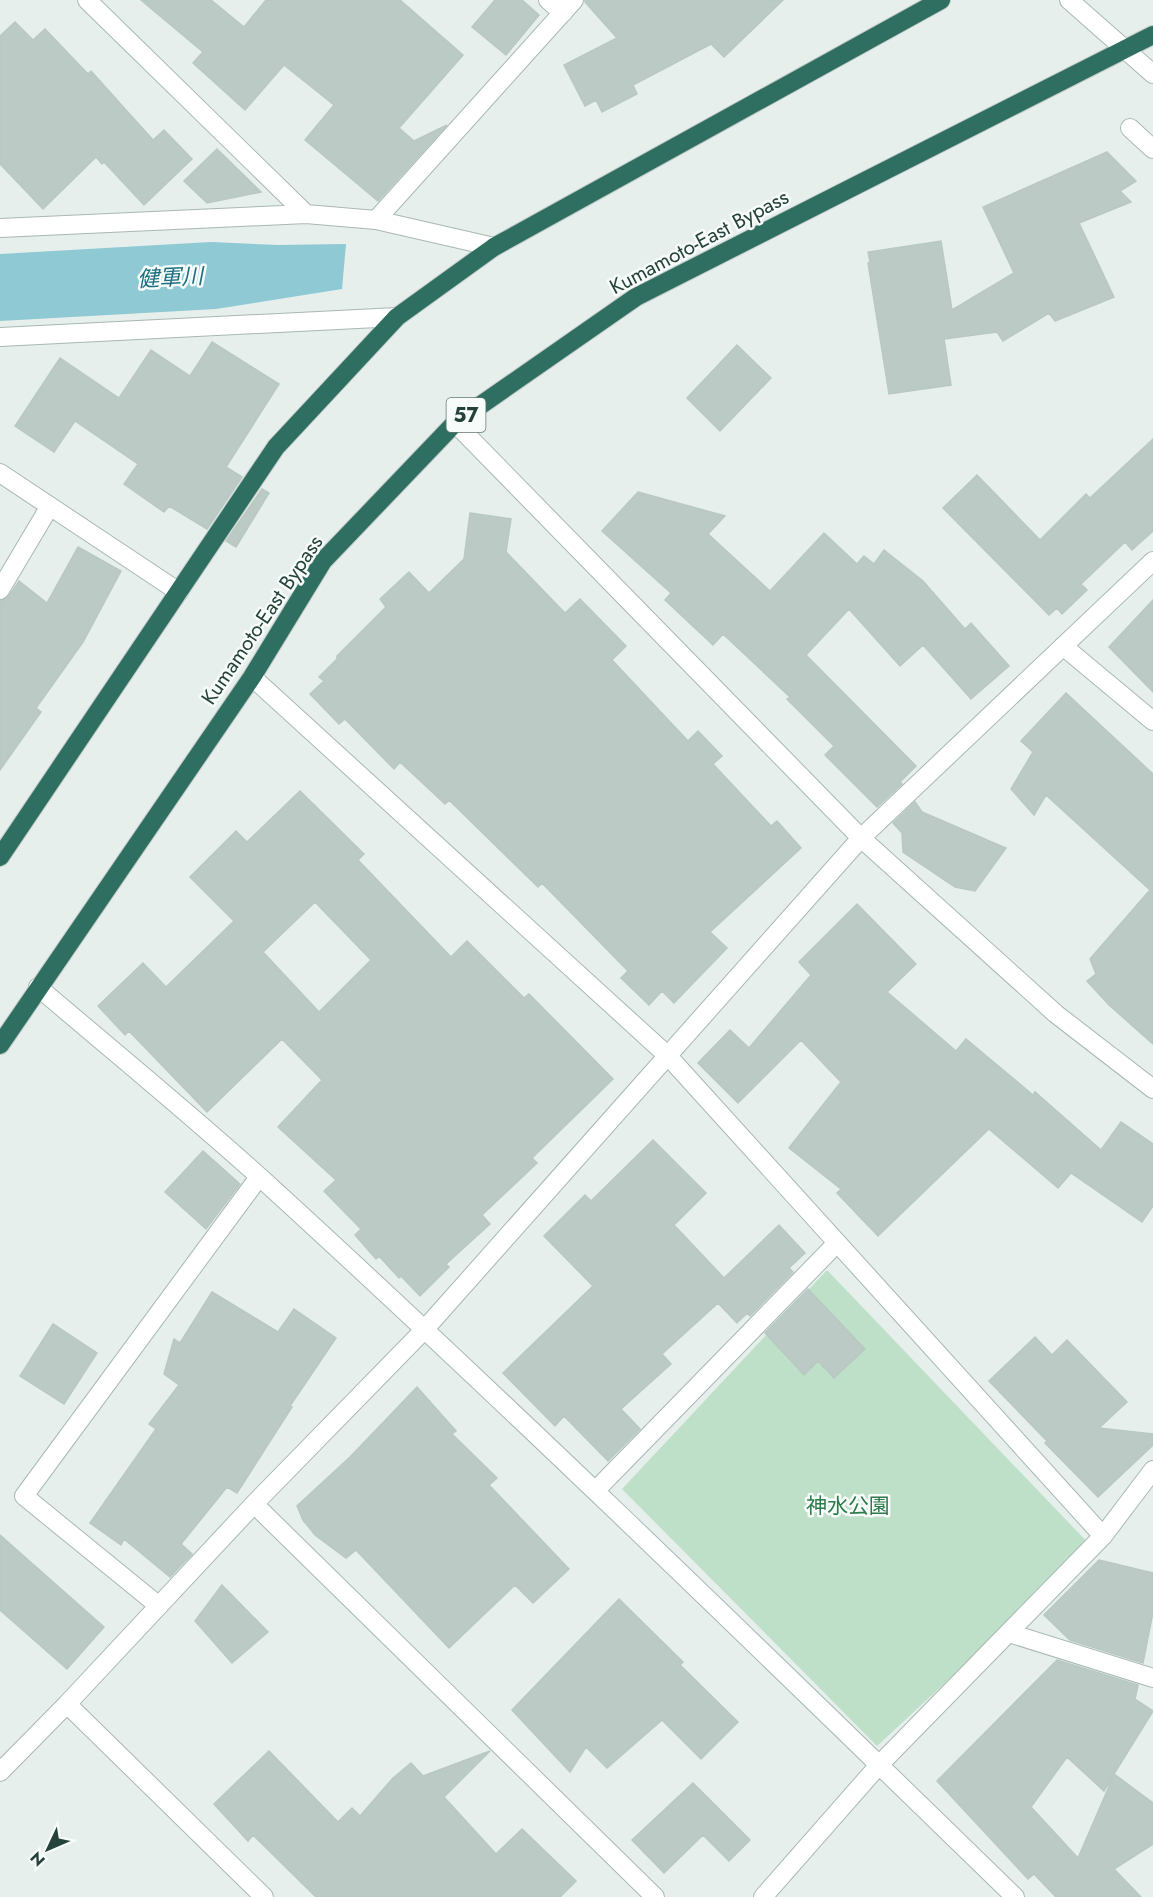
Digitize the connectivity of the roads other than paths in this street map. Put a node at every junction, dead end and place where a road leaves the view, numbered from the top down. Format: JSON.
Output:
{"nodes":[{"id":1,"x":87,"y":0,"type":"edge"},
{"id":2,"x":548,"y":0,"type":"edge"},
{"id":3,"x":941,"y":0,"type":"edge"},
{"id":4,"x":1069,"y":0,"type":"edge"},
{"id":5,"x":569,"y":6,"type":"edge"},
{"id":6,"x":1153,"y":35,"type":"edge"},
{"id":7,"x":1125,"y":48,"type":"junction"},
{"id":8,"x":1153,"y":75,"type":"edge"},
{"id":9,"x":1130,"y":128,"type":"dead end"},
{"id":10,"x":1153,"y":149,"type":"edge"},
{"id":11,"x":306,"y":214,"type":"junction"},
{"id":12,"x":375,"y":220,"type":"junction"},
{"id":13,"x":0,"y":228,"type":"edge"},
{"id":14,"x":494,"y":247,"type":"junction"},
{"id":15,"x":397,"y":317,"type":"junction"},
{"id":16,"x":0,"y":337,"type":"edge"},
{"id":17,"x":454,"y":423,"type":"junction"},
{"id":18,"x":0,"y":473,"type":"edge"},
{"id":19,"x":50,"y":506,"type":"junction"},
{"id":20,"x":1153,"y":561,"type":"edge"},
{"id":21,"x":0,"y":590,"type":"edge"},
{"id":22,"x":179,"y":592,"type":"junction"},
{"id":23,"x":1063,"y":646,"type":"junction"},
{"id":24,"x":252,"y":677,"type":"junction"},
{"id":25,"x":1153,"y":721,"type":"edge"},
{"id":26,"x":861,"y":838,"type":"junction"},
{"id":27,"x":0,"y":857,"type":"edge"},
{"id":28,"x":38,"y":987,"type":"junction"},
{"id":29,"x":0,"y":1045,"type":"edge"},
{"id":30,"x":668,"y":1056,"type":"junction"},
{"id":31,"x":1153,"y":1089,"type":"edge"},
{"id":32,"x":260,"y":1177,"type":"junction"},
{"id":33,"x":837,"y":1243,"type":"junction"},
{"id":34,"x":424,"y":1330,"type":"junction"},
{"id":35,"x":1153,"y":1470,"type":"edge"},
{"id":36,"x":596,"y":1490,"type":"junction"},
{"id":37,"x":254,"y":1504,"type":"junction"},
{"id":38,"x":1103,"y":1536,"type":"junction"},
{"id":39,"x":159,"y":1606,"type":"junction"},
{"id":40,"x":1009,"y":1633,"type":"junction"},
{"id":41,"x":1153,"y":1678,"type":"edge"},
{"id":42,"x":68,"y":1704,"type":"junction"},
{"id":43,"x":879,"y":1765,"type":"junction"},
{"id":44,"x":0,"y":1772,"type":"edge"},
{"id":45,"x":264,"y":1897,"type":"edge"},
{"id":46,"x":655,"y":1897,"type":"edge"},
{"id":47,"x":763,"y":1897,"type":"edge"},
{"id":48,"x":1015,"y":1897,"type":"edge"}],
"edges":[{"from":1,"to":11,"type":"street"},
{"from":2,"to":5,"type":"street"},
{"from":3,"to":14,"type":"highway"},
{"from":4,"to":7,"type":"street"},
{"from":5,"to":12,"type":"street"},
{"from":6,"to":7,"type":"highway","name":"Kumamoto-East Bypass","number":"57"},
{"from":7,"to":8,"type":"street"},
{"from":7,"to":17,"type":"highway","name":"Kumamoto-East Bypass","number":"57"},
{"from":9,"to":10,"type":"street"},
{"from":11,"to":12,"type":"street"},
{"from":11,"to":13,"type":"street"},
{"from":12,"to":14,"type":"street"},
{"from":14,"to":15,"type":"highway"},
{"from":15,"to":16,"type":"street"},
{"from":15,"to":22,"type":"highway"},
{"from":17,"to":24,"type":"highway","name":"Kumamoto-East Bypass","number":"57"},
{"from":17,"to":26,"type":"street"},
{"from":18,"to":19,"type":"street"},
{"from":19,"to":21,"type":"street"},
{"from":19,"to":22,"type":"street"},
{"from":20,"to":23,"type":"street"},
{"from":22,"to":27,"type":"highway"},
{"from":23,"to":25,"type":"street"},
{"from":23,"to":26,"type":"street"},
{"from":24,"to":28,"type":"highway","name":"Kumamoto-East Bypass","number":"57"},
{"from":24,"to":30,"type":"street"},
{"from":26,"to":30,"type":"street"},
{"from":26,"to":31,"type":"street"},
{"from":28,"to":29,"type":"highway","name":"Kumamoto-East Bypass","number":"57"},
{"from":28,"to":32,"type":"street"},
{"from":30,"to":33,"type":"street"},
{"from":30,"to":34,"type":"street"},
{"from":32,"to":34,"type":"street"},
{"from":32,"to":39,"type":"street"},
{"from":33,"to":36,"type":"street"},
{"from":33,"to":38,"type":"street"},
{"from":34,"to":36,"type":"street"},
{"from":34,"to":37,"type":"street"},
{"from":35,"to":38,"type":"street"},
{"from":36,"to":43,"type":"street"},
{"from":37,"to":39,"type":"street"},
{"from":37,"to":46,"type":"street"},
{"from":38,"to":40,"type":"street"},
{"from":39,"to":42,"type":"street"},
{"from":40,"to":41,"type":"street"},
{"from":40,"to":43,"type":"street"},
{"from":42,"to":44,"type":"street"},
{"from":42,"to":45,"type":"street"},
{"from":43,"to":47,"type":"street"},
{"from":43,"to":48,"type":"street"}]}
